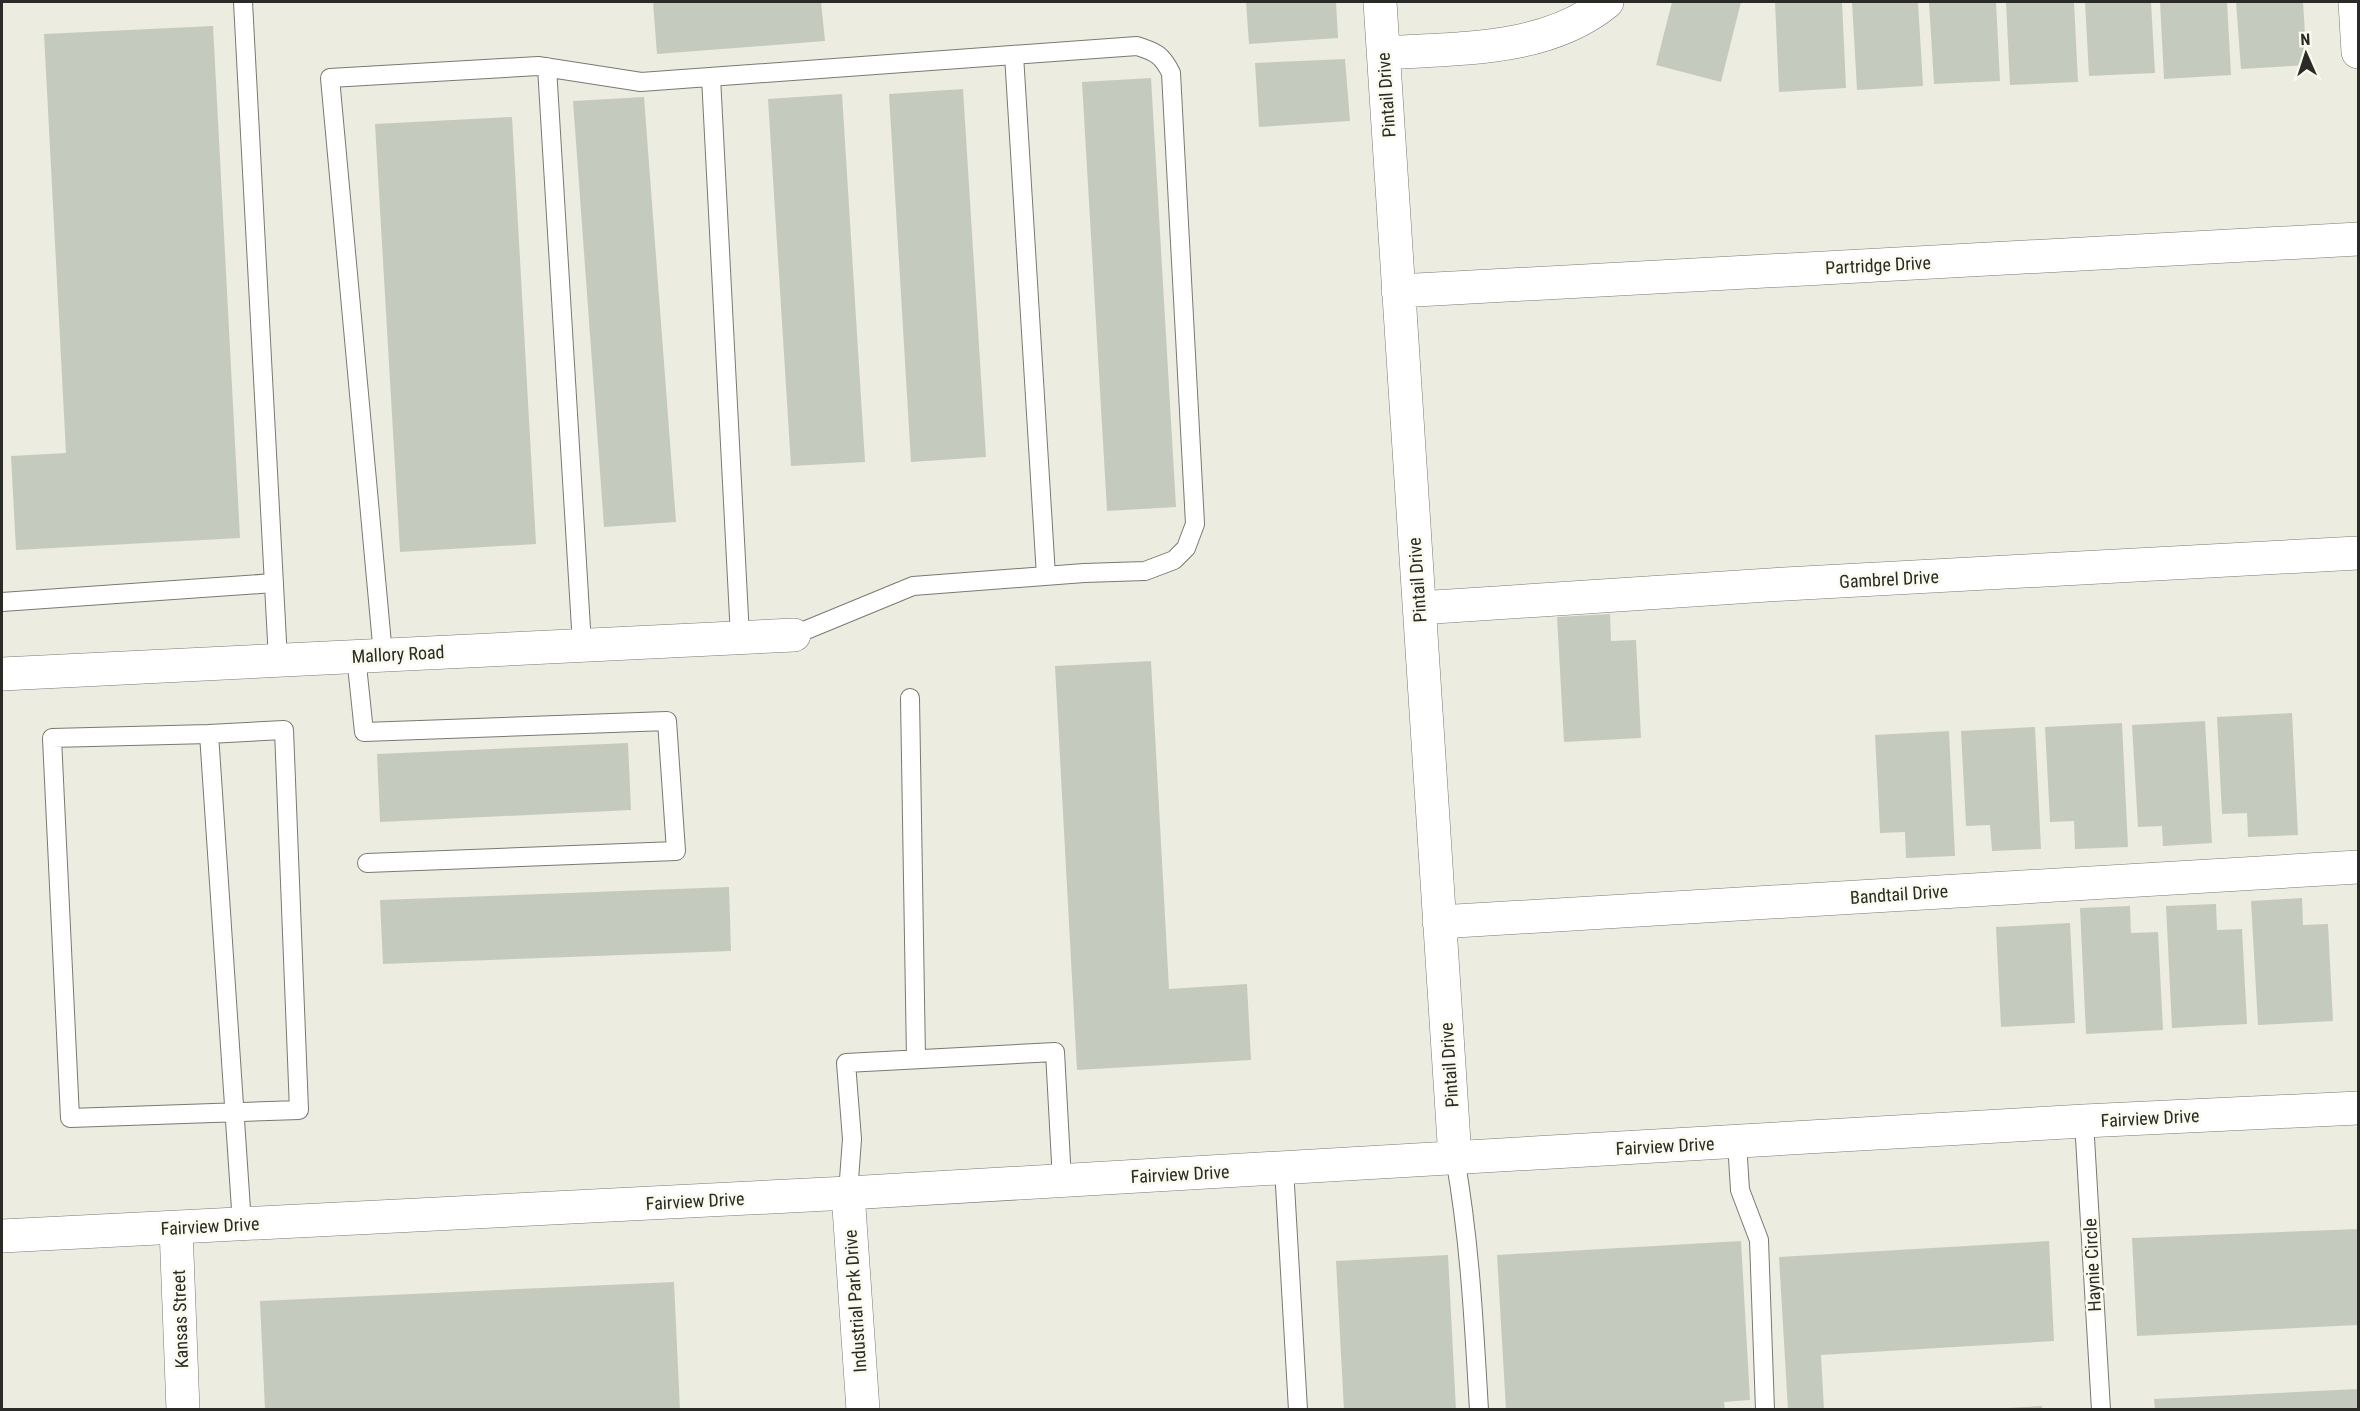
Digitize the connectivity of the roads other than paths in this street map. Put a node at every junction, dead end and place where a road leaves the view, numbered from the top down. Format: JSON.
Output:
{"nodes":[{"id":1,"x":243,"y":2,"type":"edge"},
{"id":2,"x":1380,"y":2,"type":"edge"},
{"id":3,"x":1607,"y":2,"type":"edge"},
{"id":4,"x":2355,"y":2,"type":"edge"},
{"id":5,"x":2358,"y":52,"type":"edge"},
{"id":6,"x":1383,"y":53,"type":"junction"},
{"id":7,"x":1014,"y":55,"type":"junction"},
{"id":8,"x":547,"y":67,"type":"junction"},
{"id":9,"x":711,"y":77,"type":"junction"},
{"id":10,"x":2358,"y":239,"type":"edge"},
{"id":11,"x":1398,"y":291,"type":"junction"},
{"id":12,"x":2358,"y":553,"type":"edge"},
{"id":13,"x":1046,"y":576,"type":"junction"},
{"id":14,"x":274,"y":583,"type":"junction"},
{"id":15,"x":2,"y":602,"type":"edge"},
{"id":16,"x":1419,"y":608,"type":"junction"},
{"id":17,"x":794,"y":634,"type":"joint"},
{"id":18,"x":740,"y":637,"type":"junction"},
{"id":19,"x":582,"y":645,"type":"junction"},
{"id":20,"x":370,"y":656,"type":"junction"},
{"id":21,"x":278,"y":660,"type":"junction"},
{"id":22,"x":2,"y":674,"type":"edge"},
{"id":23,"x":910,"y":698,"type":"dead end"},
{"id":24,"x":209,"y":734,"type":"junction"},
{"id":25,"x":367,"y":863,"type":"dead end"},
{"id":26,"x":2358,"y":867,"type":"edge"},
{"id":27,"x":1439,"y":922,"type":"junction"},
{"id":28,"x":916,"y":1059,"type":"junction"},
{"id":29,"x":2358,"y":1108,"type":"edge"},
{"id":30,"x":236,"y":1113,"type":"junction"},
{"id":31,"x":2085,"y":1121,"type":"junction"},
{"id":32,"x":1737,"y":1142,"type":"junction"},
{"id":33,"x":1455,"y":1158,"type":"junction"},
{"id":34,"x":1284,"y":1168,"type":"junction"},
{"id":35,"x":1062,"y":1181,"type":"junction"},
{"id":36,"x":848,"y":1193,"type":"junction"},
{"id":37,"x":242,"y":1224,"type":"junction"},
{"id":38,"x":176,"y":1228,"type":"junction"},
{"id":39,"x":2,"y":1236,"type":"edge"},
{"id":40,"x":183,"y":1410,"type":"edge"},
{"id":41,"x":862,"y":1410,"type":"edge"},
{"id":42,"x":1299,"y":1410,"type":"edge"},
{"id":43,"x":1479,"y":1410,"type":"edge"},
{"id":44,"x":1766,"y":1410,"type":"edge"},
{"id":45,"x":2101,"y":1410,"type":"edge"}],
"edges":[{"from":1,"to":14,"type":"lane"},
{"from":2,"to":6,"type":"street","name":"Pintail Drive"},
{"from":3,"to":6,"type":"street"},
{"from":4,"to":5,"type":"street"},
{"from":6,"to":11,"type":"street","name":"Pintail Drive"},
{"from":7,"to":9,"type":"lane"},
{"from":7,"to":13,"type":"lane"},
{"from":7,"to":13,"type":"lane"},
{"from":8,"to":9,"type":"lane"},
{"from":8,"to":19,"type":"lane"},
{"from":8,"to":20,"type":"lane"},
{"from":9,"to":18,"type":"lane"},
{"from":10,"to":11,"type":"street","name":"Partridge Drive"},
{"from":11,"to":16,"type":"street","name":"Pintail Drive"},
{"from":12,"to":16,"type":"street","name":"Gambrel Drive"},
{"from":13,"to":17,"type":"lane"},
{"from":14,"to":15,"type":"lane"},
{"from":14,"to":21,"type":"lane"},
{"from":16,"to":27,"type":"street","name":"Pintail Drive"},
{"from":17,"to":18,"type":"street","name":"Mallory Road"},
{"from":18,"to":19,"type":"street","name":"Mallory Road"},
{"from":19,"to":20,"type":"street","name":"Mallory Road"},
{"from":20,"to":21,"type":"street","name":"Mallory Road"},
{"from":20,"to":25,"type":"lane"},
{"from":21,"to":22,"type":"street","name":"Mallory Road"},
{"from":23,"to":28,"type":"lane"},
{"from":24,"to":30,"type":"lane"},
{"from":24,"to":30,"type":"lane"},
{"from":24,"to":30,"type":"lane"},
{"from":26,"to":27,"type":"street","name":"Bandtail Drive"},
{"from":27,"to":33,"type":"street","name":"Pintail Drive"},
{"from":28,"to":35,"type":"lane"},
{"from":28,"to":36,"type":"lane"},
{"from":29,"to":31,"type":"street","name":"Fairview Drive"},
{"from":30,"to":37,"type":"lane"},
{"from":31,"to":32,"type":"street","name":"Fairview Drive"},
{"from":31,"to":45,"type":"lane","name":"Haynie Circle"},
{"from":32,"to":33,"type":"street","name":"Fairview Drive"},
{"from":32,"to":44,"type":"lane"},
{"from":33,"to":34,"type":"street","name":"Fairview Drive"},
{"from":33,"to":43,"type":"lane"},
{"from":34,"to":35,"type":"street","name":"Fairview Drive"},
{"from":34,"to":42,"type":"lane"},
{"from":35,"to":36,"type":"street","name":"Fairview Drive"},
{"from":36,"to":37,"type":"street","name":"Fairview Drive"},
{"from":36,"to":41,"type":"street","name":"Industrial Park Drive"},
{"from":37,"to":38,"type":"street","name":"Fairview Drive"},
{"from":38,"to":39,"type":"street","name":"Fairview Drive"},
{"from":38,"to":40,"type":"street","name":"Kansas Street"}]}
